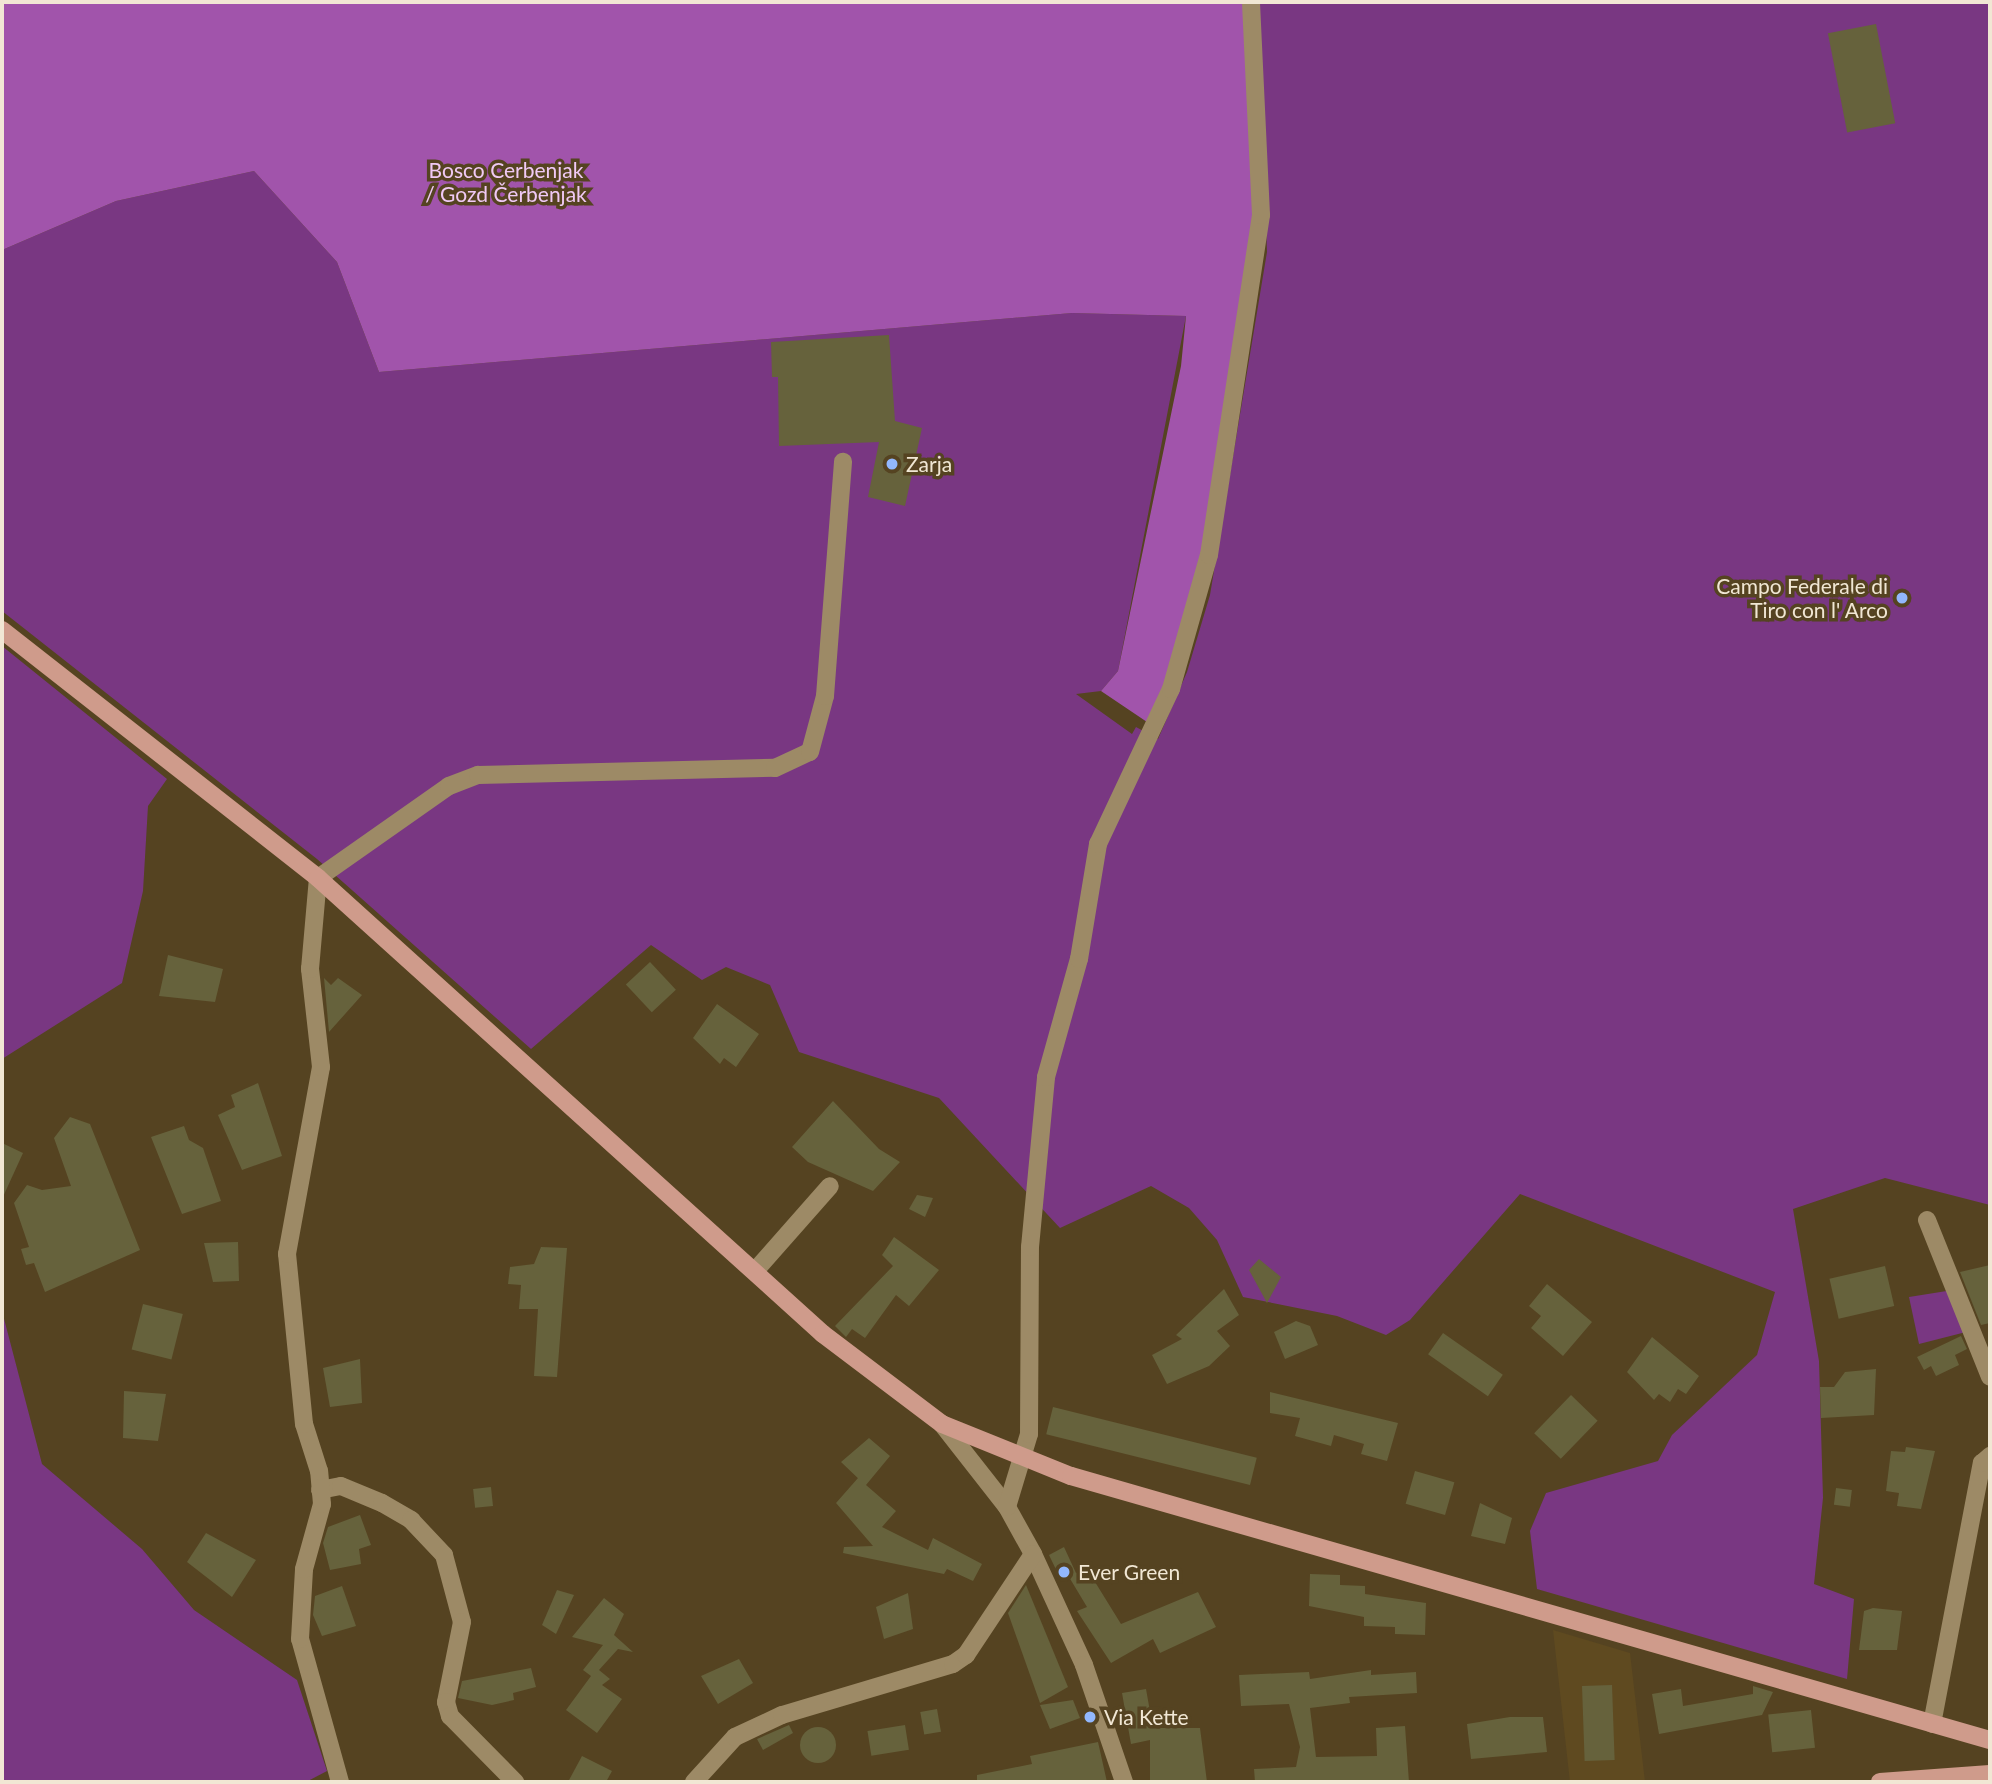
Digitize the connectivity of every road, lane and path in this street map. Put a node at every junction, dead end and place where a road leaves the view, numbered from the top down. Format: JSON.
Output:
{"nodes":[{"id":1,"x":1251,"y":2,"type":"edge"},
{"id":2,"x":843,"y":462,"type":"dead end"},
{"id":3,"x":2,"y":630,"type":"edge"},
{"id":4,"x":318,"y":878,"type":"junction"},
{"id":5,"x":830,"y":1186,"type":"dead end"},
{"id":6,"x":1927,"y":1220,"type":"dead end"},
{"id":7,"x":755,"y":1271,"type":"junction"},
{"id":8,"x":1990,"y":1377,"type":"edge"},
{"id":9,"x":942,"y":1424,"type":"junction"},
{"id":10,"x":1990,"y":1456,"type":"edge"},
{"id":11,"x":1025,"y":1460,"type":"junction"},
{"id":12,"x":320,"y":1490,"type":"junction"},
{"id":13,"x":1007,"y":1507,"type":"junction"},
{"id":14,"x":1033,"y":1554,"type":"junction"},
{"id":15,"x":1931,"y":1724,"type":"junction"},
{"id":16,"x":1990,"y":1740,"type":"edge"},
{"id":17,"x":1990,"y":1774,"type":"edge"},
{"id":18,"x":340,"y":1782,"type":"edge"},
{"id":19,"x":515,"y":1782,"type":"edge"},
{"id":20,"x":694,"y":1782,"type":"edge"},
{"id":21,"x":1124,"y":1782,"type":"edge"},
{"id":22,"x":1881,"y":1782,"type":"edge"}],
"edges":[{"from":1,"to":11,"type":"street"},
{"from":2,"to":4,"type":"street"},
{"from":3,"to":4,"type":"main road"},
{"from":4,"to":7,"type":"main road"},
{"from":4,"to":12,"type":"street"},
{"from":5,"to":7,"type":"street"},
{"from":6,"to":8,"type":"street"},
{"from":7,"to":9,"type":"main road"},
{"from":9,"to":11,"type":"main road"},
{"from":9,"to":13,"type":"street"},
{"from":10,"to":15,"type":"street"},
{"from":11,"to":13,"type":"street"},
{"from":11,"to":15,"type":"main road"},
{"from":12,"to":18,"type":"street"},
{"from":12,"to":19,"type":"street"},
{"from":13,"to":14,"type":"street"},
{"from":14,"to":20,"type":"street"},
{"from":14,"to":21,"type":"street"},
{"from":15,"to":16,"type":"main road"},
{"from":17,"to":22,"type":"main road"}]}
